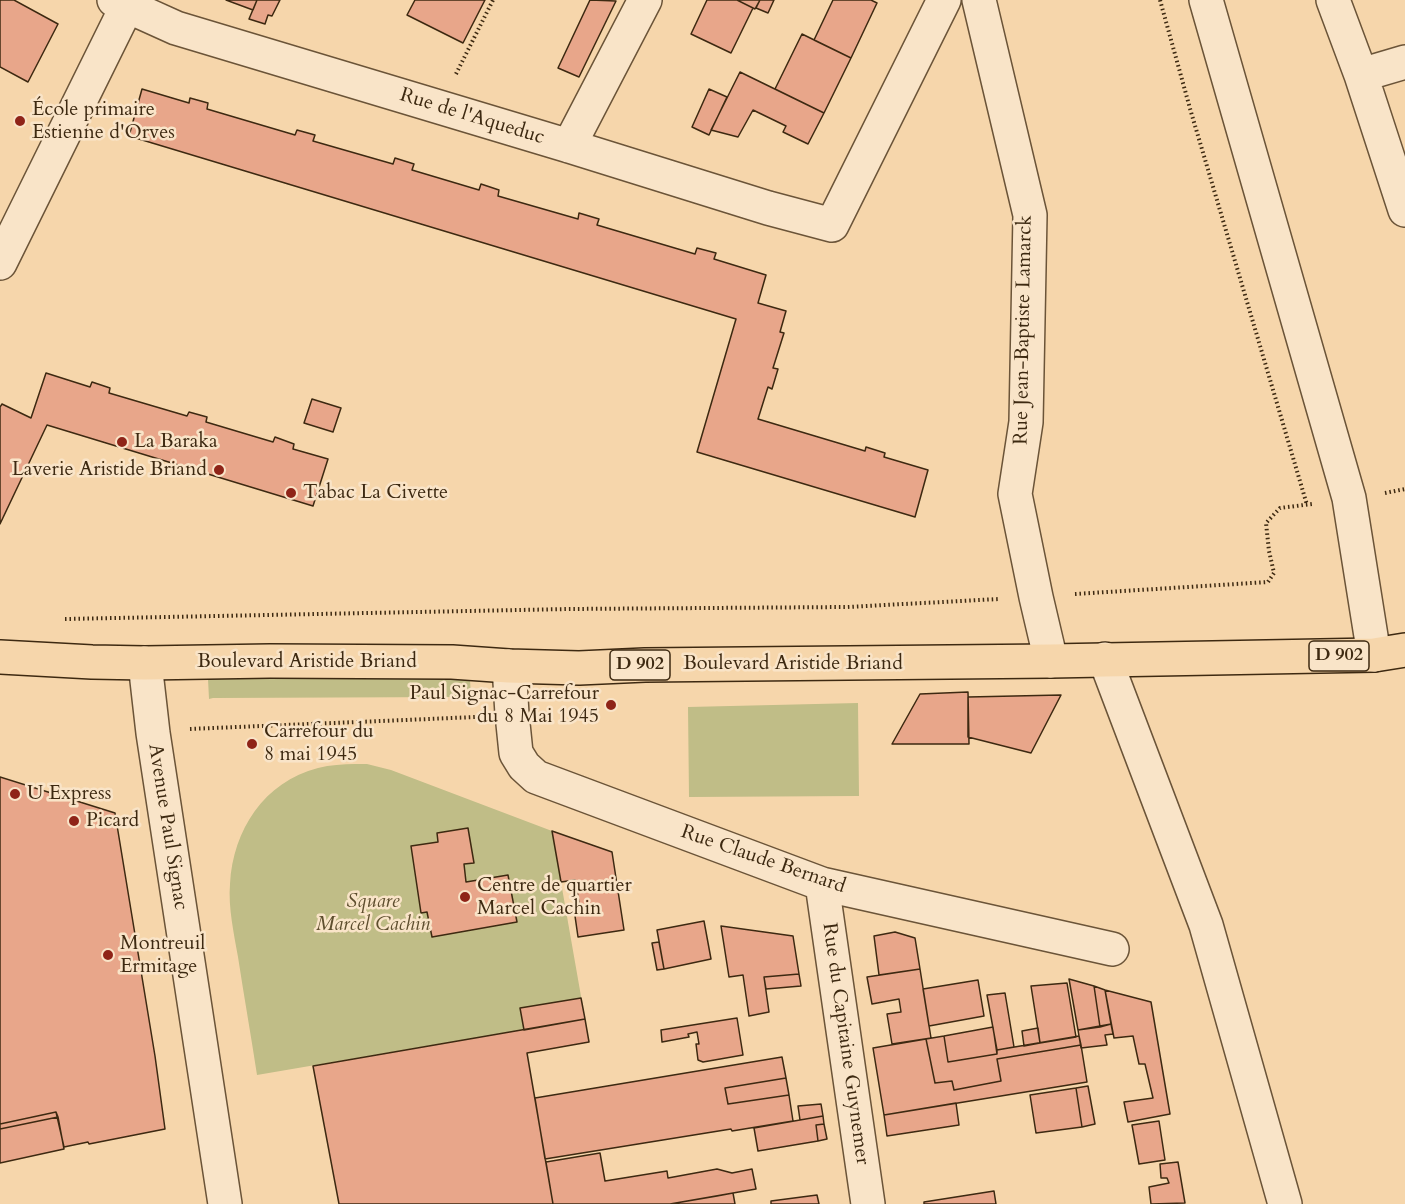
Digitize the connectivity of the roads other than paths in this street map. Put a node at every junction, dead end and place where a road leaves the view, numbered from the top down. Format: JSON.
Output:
{"nodes":[{"id":1,"x":645,"y":0,"type":"edge"},
{"id":2,"x":944,"y":0,"type":"edge"},
{"id":3,"x":979,"y":0,"type":"edge"},
{"id":4,"x":1206,"y":0,"type":"edge"},
{"id":5,"x":1333,"y":0,"type":"edge"},
{"id":6,"x":123,"y":2,"type":"edge"},
{"id":7,"x":1405,"y":62,"type":"edge"},
{"id":8,"x":1361,"y":75,"type":"junction"},
{"id":9,"x":569,"y":146,"type":"junction"},
{"id":10,"x":1405,"y":210,"type":"edge"},
{"id":11,"x":0,"y":263,"type":"edge"},
{"id":12,"x":1390,"y":652,"type":"edge"},
{"id":13,"x":0,"y":657,"type":"edge"},
{"id":14,"x":1105,"y":659,"type":"junction"},
{"id":15,"x":1051,"y":661,"type":"junction"},
{"id":16,"x":145,"y":663,"type":"junction"},
{"id":17,"x":509,"y":666,"type":"junction"},
{"id":18,"x":822,"y":884,"type":"junction"},
{"id":19,"x":1112,"y":949,"type":"dead end"},
{"id":20,"x":225,"y":1204,"type":"edge"},
{"id":21,"x":868,"y":1204,"type":"edge"},
{"id":22,"x":1285,"y":1204,"type":"edge"}],
"edges":[{"from":1,"to":9,"type":"street"},
{"from":2,"to":9,"type":"street","name":"Rue de l'Aqueduc"},
{"from":3,"to":15,"type":"street","name":"Rue Jean-Baptiste Lamarck"},
{"from":4,"to":12,"type":"street"},
{"from":5,"to":8,"type":"street"},
{"from":6,"to":9,"type":"street","name":"Rue de l'Aqueduc"},
{"from":6,"to":11,"type":"street"},
{"from":7,"to":8,"type":"street"},
{"from":8,"to":10,"type":"street"},
{"from":12,"to":14,"type":"main road","name":"Boulevard Aristide Briand","number":"D 902"},
{"from":13,"to":16,"type":"main road","name":"Boulevard Aristide Briand","number":"D 902"},
{"from":14,"to":15,"type":"main road","name":"Boulevard Aristide Briand","number":"D 902"},
{"from":14,"to":22,"type":"street"},
{"from":15,"to":17,"type":"main road","name":"Boulevard Aristide Briand","number":"D 902"},
{"from":16,"to":17,"type":"main road","name":"Boulevard Aristide Briand","number":"D 902"},
{"from":16,"to":20,"type":"street","name":"Avenue Paul Signac"},
{"from":17,"to":18,"type":"street","name":"Rue Claude Bernard"},
{"from":18,"to":19,"type":"street","name":"Rue Claude Bernard"},
{"from":18,"to":21,"type":"street","name":"Rue du Capitaine Guynemer"}]}
